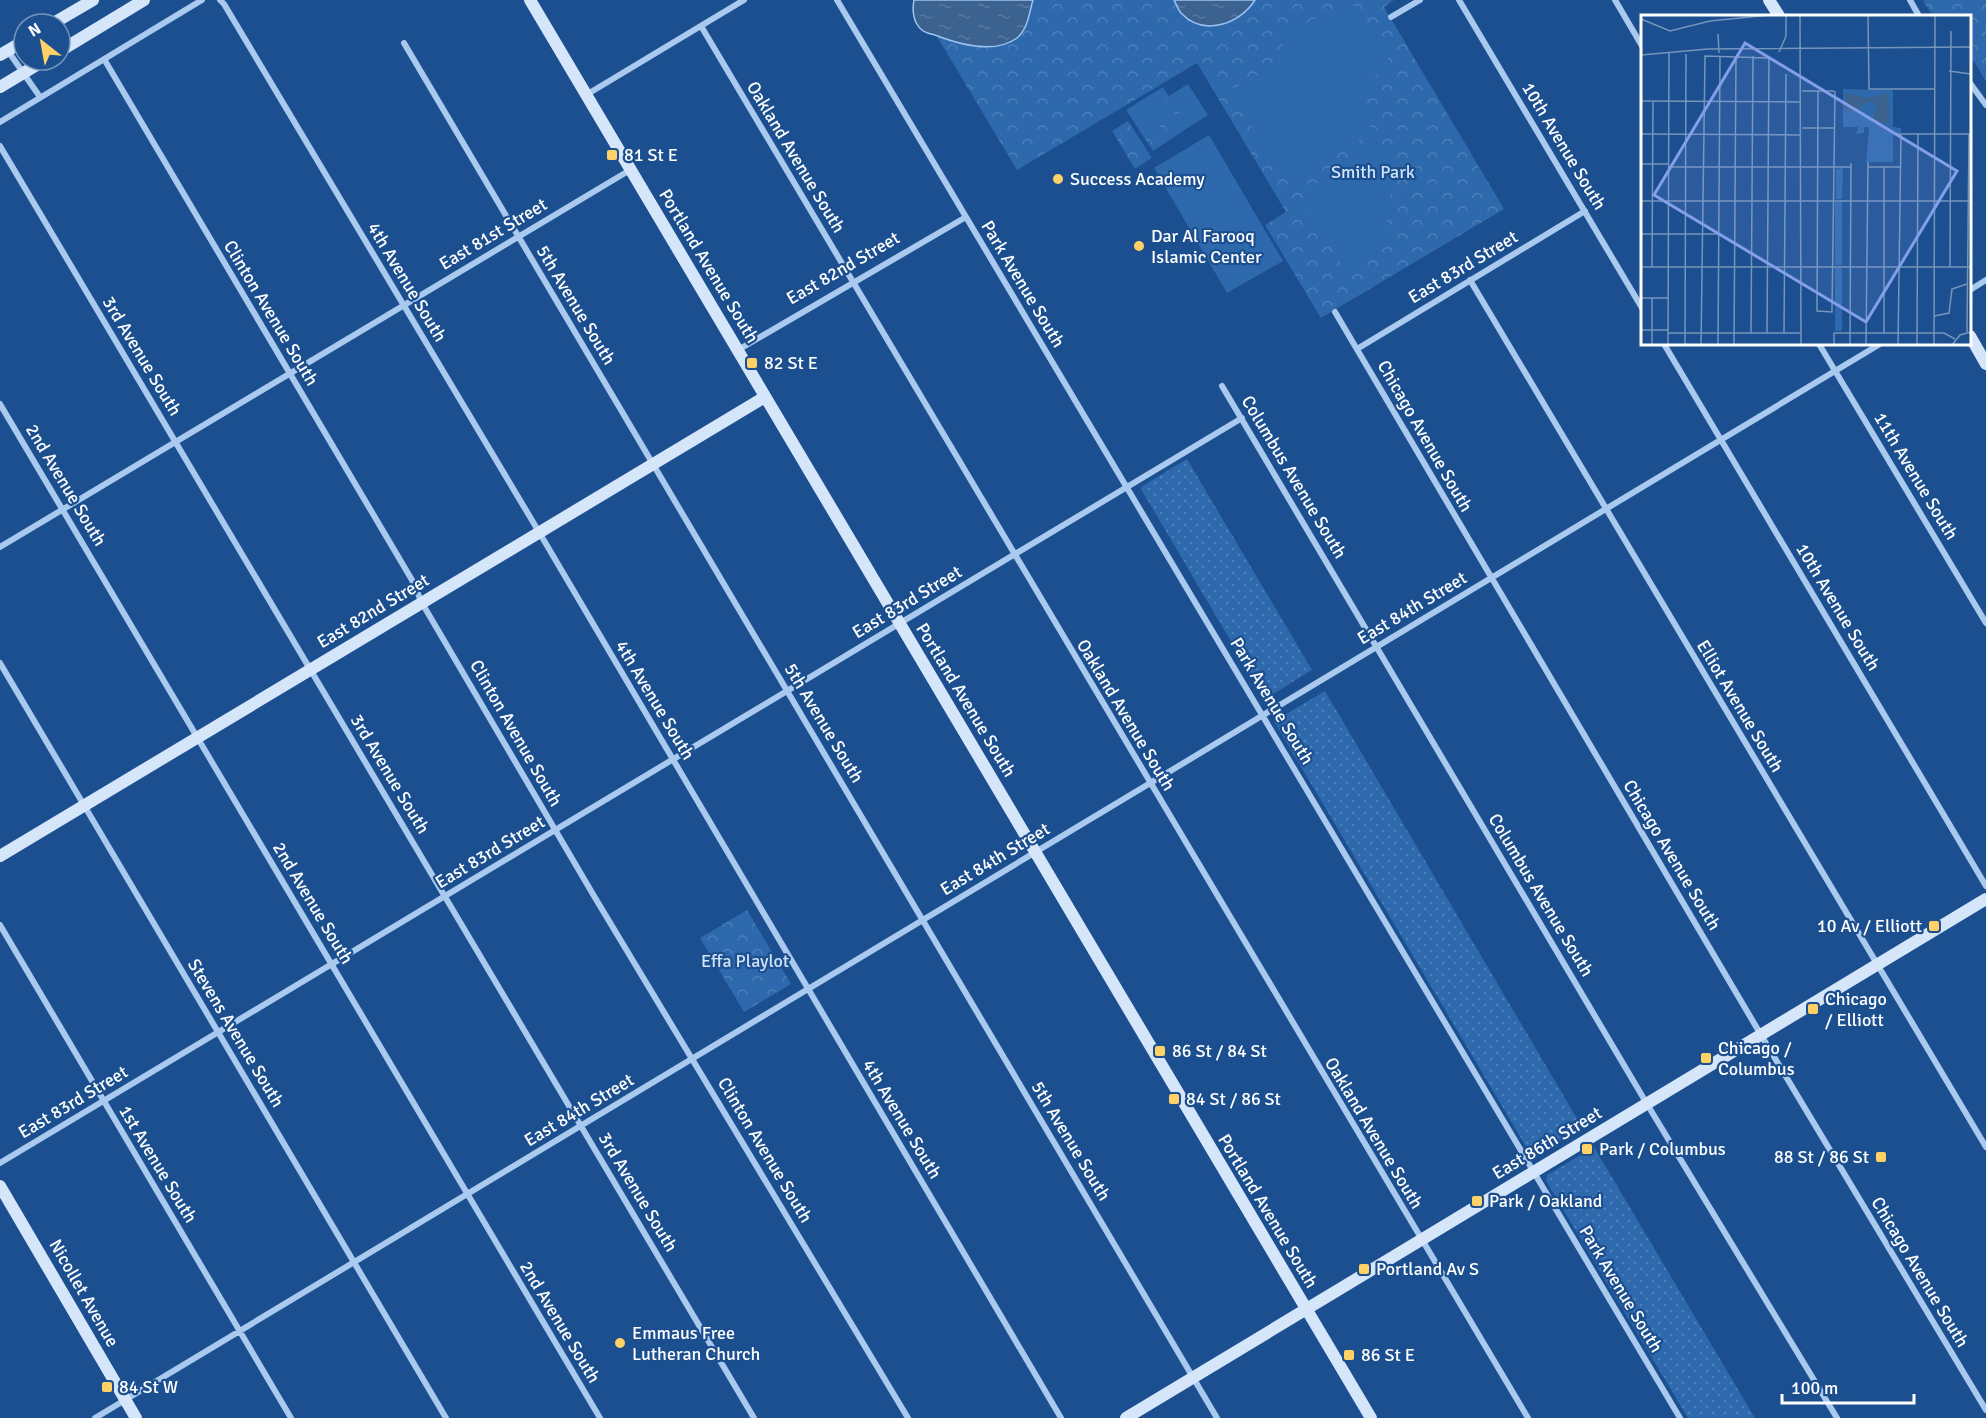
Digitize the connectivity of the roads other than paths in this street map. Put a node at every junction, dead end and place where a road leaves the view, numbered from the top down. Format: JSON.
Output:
{"nodes":[{"id":1,"x":93,"y":0,"type":"edge"},
{"id":2,"x":144,"y":0,"type":"edge"},
{"id":3,"x":202,"y":0,"type":"edge"},
{"id":4,"x":220,"y":0,"type":"edge"},
{"id":5,"x":530,"y":0,"type":"edge"},
{"id":6,"x":744,"y":0,"type":"edge"},
{"id":7,"x":837,"y":0,"type":"edge"},
{"id":8,"x":1420,"y":0,"type":"edge"},
{"id":9,"x":1459,"y":0,"type":"edge"},
{"id":10,"x":1615,"y":0,"type":"edge"},
{"id":11,"x":1769,"y":0,"type":"edge"},
{"id":12,"x":1910,"y":0,"type":"edge"},
{"id":13,"x":72,"y":12,"type":"edge"},
{"id":14,"x":1778,"y":15,"type":"edge"},
{"id":15,"x":1918,"y":15,"type":"edge"},
{"id":16,"x":1391,"y":17,"type":"dead end"},
{"id":17,"x":701,"y":26,"type":"junction"},
{"id":18,"x":404,"y":43,"type":"dead end"},
{"id":19,"x":72,"y":44,"type":"edge"},
{"id":20,"x":1641,"y":44,"type":"edge"},
{"id":21,"x":4,"y":53,"type":"edge"},
{"id":22,"x":104,"y":59,"type":"junction"},
{"id":23,"x":24,"y":73,"type":"junction"},
{"id":24,"x":1971,"y":85,"type":"edge"},
{"id":25,"x":0,"y":87,"type":"edge"},
{"id":26,"x":586,"y":95,"type":"junction"},
{"id":27,"x":40,"y":98,"type":"junction"},
{"id":28,"x":1986,"y":105,"type":"edge"},
{"id":29,"x":0,"y":122,"type":"edge"},
{"id":30,"x":0,"y":146,"type":"edge"},
{"id":31,"x":630,"y":170,"type":"junction"},
{"id":32,"x":1585,"y":211,"type":"junction"},
{"id":33,"x":966,"y":217,"type":"junction"},
{"id":34,"x":518,"y":237,"type":"junction"},
{"id":35,"x":1470,"y":280,"type":"junction"},
{"id":36,"x":1986,"y":280,"type":"edge"},
{"id":37,"x":853,"y":282,"type":"junction"},
{"id":38,"x":1971,"y":289,"type":"edge"},
{"id":39,"x":404,"y":305,"type":"junction"},
{"id":40,"x":1641,"y":306,"type":"edge"},
{"id":41,"x":1335,"y":312,"type":"dead end"},
{"id":42,"x":1971,"y":338,"type":"edge"},
{"id":43,"x":1665,"y":345,"type":"edge"},
{"id":44,"x":1821,"y":345,"type":"edge"},
{"id":45,"x":1878,"y":345,"type":"edge"},
{"id":46,"x":1357,"y":349,"type":"junction"},
{"id":47,"x":738,"y":350,"type":"junction"},
{"id":48,"x":1986,"y":364,"type":"edge"},
{"id":49,"x":1835,"y":370,"type":"junction"},
{"id":50,"x":290,"y":373,"type":"junction"},
{"id":51,"x":1222,"y":386,"type":"dead end"},
{"id":52,"x":765,"y":397,"type":"junction"},
{"id":53,"x":0,"y":404,"type":"edge"},
{"id":54,"x":1242,"y":418,"type":"junction"},
{"id":55,"x":1720,"y":439,"type":"junction"},
{"id":56,"x":176,"y":442,"type":"junction"},
{"id":57,"x":653,"y":464,"type":"junction"},
{"id":58,"x":1127,"y":487,"type":"junction"},
{"id":59,"x":63,"y":509,"type":"junction"},
{"id":60,"x":1606,"y":509,"type":"junction"},
{"id":61,"x":539,"y":532,"type":"junction"},
{"id":62,"x":0,"y":547,"type":"edge"},
{"id":63,"x":1013,"y":555,"type":"junction"},
{"id":64,"x":1491,"y":578,"type":"junction"},
{"id":65,"x":422,"y":603,"type":"junction"},
{"id":66,"x":1986,"y":623,"type":"edge"},
{"id":67,"x":899,"y":624,"type":"junction"},
{"id":68,"x":1377,"y":647,"type":"junction"},
{"id":69,"x":0,"y":663,"type":"edge"},
{"id":70,"x":311,"y":669,"type":"junction"},
{"id":71,"x":787,"y":691,"type":"junction"},
{"id":72,"x":1263,"y":715,"type":"junction"},
{"id":73,"x":198,"y":737,"type":"junction"},
{"id":74,"x":673,"y":759,"type":"junction"},
{"id":75,"x":1149,"y":784,"type":"junction"},
{"id":76,"x":84,"y":806,"type":"junction"},
{"id":77,"x":555,"y":830,"type":"junction"},
{"id":78,"x":1035,"y":853,"type":"junction"},
{"id":79,"x":0,"y":856,"type":"edge"},
{"id":80,"x":1986,"y":886,"type":"edge"},
{"id":81,"x":445,"y":896,"type":"junction"},
{"id":82,"x":1986,"y":899,"type":"edge"},
{"id":83,"x":923,"y":920,"type":"junction"},
{"id":84,"x":0,"y":925,"type":"edge"},
{"id":85,"x":332,"y":964,"type":"junction"},
{"id":86,"x":1877,"y":965,"type":"junction"},
{"id":87,"x":808,"y":989,"type":"junction"},
{"id":88,"x":218,"y":1032,"type":"junction"},
{"id":89,"x":1761,"y":1035,"type":"junction"},
{"id":90,"x":692,"y":1059,"type":"junction"},
{"id":91,"x":104,"y":1101,"type":"junction"},
{"id":92,"x":1647,"y":1104,"type":"junction"},
{"id":93,"x":581,"y":1126,"type":"junction"},
{"id":94,"x":1986,"y":1147,"type":"edge"},
{"id":95,"x":0,"y":1163,"type":"edge"},
{"id":96,"x":1534,"y":1172,"type":"junction"},
{"id":97,"x":0,"y":1186,"type":"edge"},
{"id":98,"x":467,"y":1194,"type":"junction"},
{"id":99,"x":1421,"y":1240,"type":"junction"},
{"id":100,"x":354,"y":1262,"type":"junction"},
{"id":101,"x":1305,"y":1310,"type":"junction"},
{"id":102,"x":240,"y":1331,"type":"junction"},
{"id":103,"x":1193,"y":1378,"type":"junction"},
{"id":104,"x":126,"y":1400,"type":"junction"},
{"id":105,"x":1986,"y":1410,"type":"edge"},
{"id":106,"x":95,"y":1418,"type":"edge"},
{"id":107,"x":136,"y":1418,"type":"edge"},
{"id":108,"x":291,"y":1418,"type":"edge"},
{"id":109,"x":446,"y":1418,"type":"edge"},
{"id":110,"x":600,"y":1418,"type":"edge"},
{"id":111,"x":754,"y":1418,"type":"edge"},
{"id":112,"x":908,"y":1418,"type":"edge"},
{"id":113,"x":1061,"y":1418,"type":"edge"},
{"id":114,"x":1126,"y":1418,"type":"edge"},
{"id":115,"x":1217,"y":1418,"type":"edge"},
{"id":116,"x":1371,"y":1418,"type":"edge"},
{"id":117,"x":1528,"y":1418,"type":"edge"},
{"id":118,"x":1680,"y":1418,"type":"edge"},
{"id":119,"x":1837,"y":1418,"type":"edge"}],
"edges":[{"from":1,"to":13,"type":"main road"},
{"from":2,"to":19,"type":"main road"},
{"from":3,"to":22,"type":"street"},
{"from":4,"to":39,"type":"street","name":"4th Avenue South"},
{"from":5,"to":26,"type":"main road","name":"Portland Avenue South"},
{"from":6,"to":17,"type":"street"},
{"from":7,"to":33,"type":"street","name":"Park Avenue South"},
{"from":8,"to":16,"type":"street"},
{"from":9,"to":32,"type":"street","name":"10th Avenue South"},
{"from":10,"to":20,"type":"street"},
{"from":11,"to":14,"type":"main road"},
{"from":12,"to":15,"type":"street"},
{"from":17,"to":26,"type":"street"},
{"from":17,"to":37,"type":"street","name":"Oakland Avenue South"},
{"from":18,"to":34,"type":"street","name":"5th Avenue South"},
{"from":21,"to":23,"type":"street"},
{"from":22,"to":27,"type":"street"},
{"from":22,"to":50,"type":"street","name":"Clinton Avenue South"},
{"from":23,"to":25,"type":"main road"},
{"from":23,"to":27,"type":"street"},
{"from":24,"to":28,"type":"street"},
{"from":26,"to":31,"type":"main road","name":"Portland Avenue South"},
{"from":27,"to":29,"type":"street"},
{"from":30,"to":56,"type":"street","name":"3rd Avenue South"},
{"from":31,"to":34,"type":"street","name":"East 81st Street"},
{"from":31,"to":47,"type":"main road","name":"Portland Avenue South"},
{"from":32,"to":35,"type":"street","name":"East 83rd Street"},
{"from":32,"to":40,"type":"street","name":"10th Avenue South"},
{"from":33,"to":37,"type":"street","name":"East 82nd Street"},
{"from":33,"to":58,"type":"street","name":"Park Avenue South"},
{"from":34,"to":39,"type":"street","name":"East 81st Street"},
{"from":34,"to":57,"type":"street","name":"5th Avenue South"},
{"from":35,"to":46,"type":"street","name":"East 83rd Street"},
{"from":35,"to":60,"type":"street","name":"Elliot Avenue South"},
{"from":36,"to":38,"type":"street"},
{"from":37,"to":47,"type":"street","name":"East 82nd Street"},
{"from":37,"to":63,"type":"street","name":"Oakland Avenue South"},
{"from":39,"to":50,"type":"street","name":"East 81st Street"},
{"from":39,"to":61,"type":"street","name":"4th Avenue South"},
{"from":41,"to":46,"type":"street","name":"Chicago Avenue South"},
{"from":42,"to":48,"type":"main road"},
{"from":43,"to":55,"type":"street","name":"10th Avenue South"},
{"from":44,"to":49,"type":"street","name":"11th Avenue South"},
{"from":45,"to":49,"type":"street","name":"East 84th Street"},
{"from":46,"to":64,"type":"street","name":"Chicago Avenue South"},
{"from":47,"to":52,"type":"main road","name":"Portland Avenue South"},
{"from":49,"to":55,"type":"street","name":"East 84th Street"},
{"from":49,"to":66,"type":"street","name":"11th Avenue South"},
{"from":50,"to":56,"type":"street","name":"East 81st Street"},
{"from":50,"to":65,"type":"street","name":"Clinton Avenue South"},
{"from":51,"to":54,"type":"street","name":"Columbus Avenue South"},
{"from":52,"to":57,"type":"main road","name":"East 82nd Street"},
{"from":52,"to":67,"type":"main road","name":"Portland Avenue South"},
{"from":53,"to":59,"type":"street","name":"2nd Avenue South"},
{"from":54,"to":58,"type":"street","name":"East 83rd Street"},
{"from":54,"to":68,"type":"street","name":"Columbus Avenue South"},
{"from":55,"to":60,"type":"street","name":"East 84th Street"},
{"from":55,"to":80,"type":"street","name":"10th Avenue South"},
{"from":56,"to":59,"type":"street","name":"East 81st Street"},
{"from":56,"to":70,"type":"street","name":"3rd Avenue South"},
{"from":57,"to":61,"type":"main road","name":"East 82nd Street"},
{"from":57,"to":71,"type":"street","name":"5th Avenue South"},
{"from":58,"to":63,"type":"street","name":"East 83rd Street"},
{"from":58,"to":72,"type":"street","name":"Park Avenue South"},
{"from":59,"to":62,"type":"street","name":"East 81st Street"},
{"from":59,"to":73,"type":"street","name":"2nd Avenue South"},
{"from":60,"to":64,"type":"street","name":"East 84th Street"},
{"from":60,"to":86,"type":"street","name":"Elliot Avenue South"},
{"from":61,"to":65,"type":"main road","name":"East 82nd Street"},
{"from":61,"to":74,"type":"street","name":"4th Avenue South"},
{"from":63,"to":67,"type":"street","name":"East 83rd Street"},
{"from":63,"to":75,"type":"street","name":"Oakland Avenue South"},
{"from":64,"to":68,"type":"street","name":"East 84th Street"},
{"from":64,"to":89,"type":"street","name":"Chicago Avenue South"},
{"from":65,"to":70,"type":"main road","name":"East 82nd Street"},
{"from":65,"to":77,"type":"street","name":"Clinton Avenue South"},
{"from":67,"to":71,"type":"street","name":"East 83rd Street"},
{"from":67,"to":78,"type":"main road","name":"Portland Avenue South"},
{"from":68,"to":72,"type":"street","name":"East 84th Street"},
{"from":68,"to":92,"type":"street","name":"Columbus Avenue South"},
{"from":69,"to":76,"type":"street","name":"Stevens Avenue South"},
{"from":70,"to":73,"type":"main road","name":"East 82nd Street"},
{"from":70,"to":81,"type":"street","name":"3rd Avenue South"},
{"from":71,"to":74,"type":"street","name":"East 83rd Street"},
{"from":71,"to":83,"type":"street","name":"5th Avenue South"},
{"from":72,"to":75,"type":"street","name":"East 84th Street"},
{"from":72,"to":96,"type":"street","name":"Park Avenue South"},
{"from":73,"to":76,"type":"main road","name":"East 82nd Street"},
{"from":73,"to":85,"type":"street","name":"2nd Avenue South"},
{"from":74,"to":77,"type":"street","name":"East 83rd Street"},
{"from":74,"to":87,"type":"street","name":"4th Avenue South"},
{"from":75,"to":78,"type":"street","name":"East 84th Street"},
{"from":75,"to":99,"type":"street","name":"Oakland Avenue South"},
{"from":76,"to":79,"type":"main road","name":"East 82nd Street"},
{"from":76,"to":88,"type":"street","name":"Stevens Avenue South"},
{"from":77,"to":81,"type":"street","name":"East 83rd Street"},
{"from":77,"to":90,"type":"street","name":"Clinton Avenue South"},
{"from":78,"to":83,"type":"street","name":"East 84th Street"},
{"from":78,"to":101,"type":"main road","name":"Portland Avenue South"},
{"from":81,"to":85,"type":"street","name":"East 83rd Street"},
{"from":81,"to":93,"type":"street","name":"3rd Avenue South"},
{"from":82,"to":86,"type":"main road","name":"East 86th Street"},
{"from":83,"to":87,"type":"street","name":"East 84th Street"},
{"from":83,"to":103,"type":"street","name":"5th Avenue South"},
{"from":84,"to":91,"type":"street","name":"1st Avenue South"},
{"from":85,"to":88,"type":"street","name":"East 83rd Street"},
{"from":85,"to":98,"type":"street","name":"2nd Avenue South"},
{"from":86,"to":89,"type":"main road","name":"East 86th Street"},
{"from":86,"to":94,"type":"street","name":"Elliot Avenue South"},
{"from":87,"to":90,"type":"street","name":"East 84th Street"},
{"from":87,"to":113,"type":"street","name":"4th Avenue South"},
{"from":88,"to":91,"type":"street","name":"East 83rd Street"},
{"from":88,"to":100,"type":"street","name":"Stevens Avenue South"},
{"from":89,"to":92,"type":"main road","name":"East 86th Street"},
{"from":89,"to":105,"type":"street","name":"Chicago Avenue South"},
{"from":90,"to":93,"type":"street","name":"East 84th Street"},
{"from":90,"to":112,"type":"street","name":"Clinton Avenue South"},
{"from":91,"to":95,"type":"street","name":"East 83rd Street"},
{"from":91,"to":102,"type":"street","name":"1st Avenue South"},
{"from":92,"to":96,"type":"main road","name":"East 86th Street"},
{"from":92,"to":119,"type":"street","name":"Columbus Avenue South"},
{"from":93,"to":98,"type":"street","name":"East 84th Street"},
{"from":93,"to":111,"type":"street","name":"3rd Avenue South"},
{"from":96,"to":99,"type":"main road","name":"East 86th Street"},
{"from":96,"to":118,"type":"street","name":"Park Avenue South"},
{"from":97,"to":104,"type":"main road","name":"Nicollet Avenue"},
{"from":98,"to":100,"type":"street","name":"East 84th Street"},
{"from":98,"to":110,"type":"street","name":"2nd Avenue South"},
{"from":99,"to":101,"type":"main road","name":"East 86th Street"},
{"from":99,"to":117,"type":"street","name":"Oakland Avenue South"},
{"from":100,"to":102,"type":"street","name":"East 84th Street"},
{"from":100,"to":109,"type":"street","name":"Stevens Avenue South"},
{"from":101,"to":103,"type":"main road","name":"East 86th Street"},
{"from":101,"to":116,"type":"main road","name":"Portland Avenue South"},
{"from":102,"to":104,"type":"street","name":"East 84th Street"},
{"from":102,"to":108,"type":"street","name":"1st Avenue South"},
{"from":103,"to":114,"type":"main road","name":"East 86th Street"},
{"from":103,"to":115,"type":"street","name":"5th Avenue South"},
{"from":104,"to":106,"type":"street","name":"East 84th Street"},
{"from":104,"to":107,"type":"main road","name":"Nicollet Avenue"}]}
